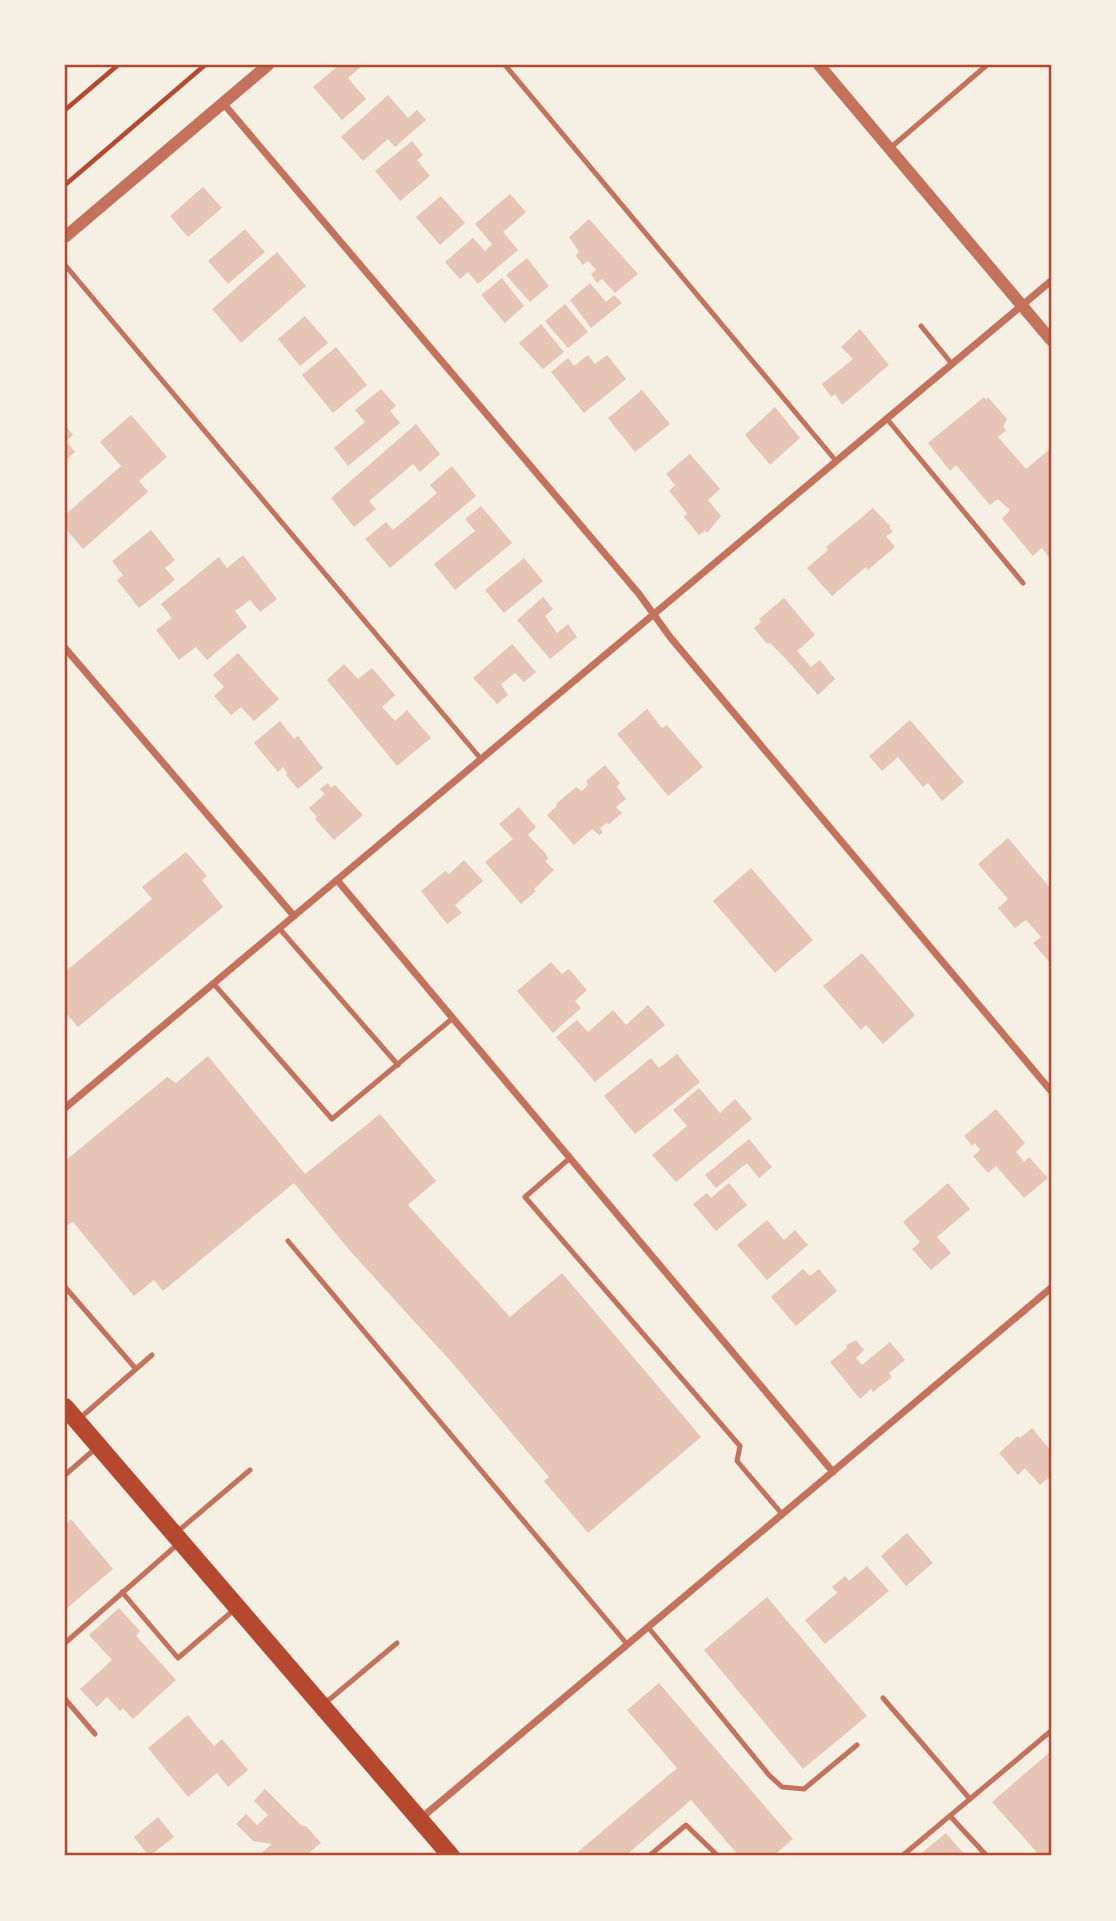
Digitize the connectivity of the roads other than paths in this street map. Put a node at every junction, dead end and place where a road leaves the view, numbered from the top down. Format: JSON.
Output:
{"nodes":[{"id":1,"x":268,"y":65,"type":"edge"},
{"id":2,"x":505,"y":65,"type":"edge"},
{"id":3,"x":819,"y":65,"type":"edge"},
{"id":4,"x":987,"y":65,"type":"edge"},
{"id":5,"x":223,"y":103,"type":"junction"},
{"id":6,"x":889,"y":149,"type":"junction"},
{"id":7,"x":65,"y":237,"type":"edge"},
{"id":8,"x":65,"y":265,"type":"edge"},
{"id":9,"x":1051,"y":281,"type":"edge"},
{"id":10,"x":1022,"y":306,"type":"junction"},
{"id":11,"x":921,"y":326,"type":"dead end"},
{"id":12,"x":1051,"y":340,"type":"edge"},
{"id":13,"x":952,"y":364,"type":"junction"},
{"id":14,"x":887,"y":419,"type":"junction"},
{"id":15,"x":836,"y":461,"type":"junction"},
{"id":16,"x":1023,"y":583,"type":"dead end"},
{"id":17,"x":654,"y":614,"type":"junction"},
{"id":18,"x":65,"y":648,"type":"edge"},
{"id":19,"x":481,"y":759,"type":"junction"},
{"id":20,"x":337,"y":880,"type":"junction"},
{"id":21,"x":294,"y":916,"type":"junction"},
{"id":22,"x":279,"y":928,"type":"junction"},
{"id":23,"x":213,"y":983,"type":"junction"},
{"id":24,"x":453,"y":1018,"type":"junction"},
{"id":25,"x":398,"y":1065,"type":"junction"},
{"id":26,"x":1051,"y":1091,"type":"edge"},
{"id":27,"x":65,"y":1108,"type":"edge"},
{"id":28,"x":570,"y":1158,"type":"junction"},
{"id":29,"x":288,"y":1241,"type":"dead end"},
{"id":30,"x":65,"y":1287,"type":"edge"},
{"id":31,"x":1051,"y":1288,"type":"edge"},
{"id":32,"x":152,"y":1355,"type":"dead end"},
{"id":33,"x":136,"y":1369,"type":"junction"},
{"id":34,"x":71,"y":1414,"type":"edge"},
{"id":35,"x":98,"y":1446,"type":"junction"},
{"id":36,"x":250,"y":1470,"type":"dead end"},
{"id":37,"x":833,"y":1472,"type":"junction"},
{"id":38,"x":65,"y":1475,"type":"edge"},
{"id":39,"x":782,"y":1514,"type":"junction"},
{"id":40,"x":178,"y":1538,"type":"junction"},
{"id":41,"x":122,"y":1592,"type":"junction"},
{"id":42,"x":237,"y":1607,"type":"junction"},
{"id":43,"x":648,"y":1627,"type":"junction"},
{"id":44,"x":65,"y":1643,"type":"edge"},
{"id":45,"x":397,"y":1643,"type":"dead end"},
{"id":46,"x":627,"y":1644,"type":"junction"},
{"id":47,"x":883,"y":1698,"type":"dead end"},
{"id":48,"x":65,"y":1699,"type":"edge"},
{"id":49,"x":322,"y":1706,"type":"junction"},
{"id":50,"x":1051,"y":1731,"type":"edge"},
{"id":51,"x":95,"y":1734,"type":"dead end"},
{"id":52,"x":856,"y":1745,"type":"dead end"},
{"id":53,"x":970,"y":1799,"type":"junction"},
{"id":54,"x":950,"y":1816,"type":"junction"},
{"id":55,"x":419,"y":1819,"type":"junction"},
{"id":56,"x":451,"y":1856,"type":"edge"},
{"id":57,"x":649,"y":1856,"type":"edge"},
{"id":58,"x":718,"y":1856,"type":"edge"},
{"id":59,"x":902,"y":1856,"type":"edge"},
{"id":60,"x":987,"y":1856,"type":"edge"}],
"edges":[{"from":1,"to":5,"type":"street"},
{"from":2,"to":15,"type":"lane"},
{"from":3,"to":6,"type":"street"},
{"from":4,"to":6,"type":"lane"},
{"from":5,"to":7,"type":"street"},
{"from":5,"to":17,"type":"street"},
{"from":6,"to":10,"type":"street"},
{"from":8,"to":19,"type":"lane"},
{"from":9,"to":10,"type":"street"},
{"from":10,"to":12,"type":"street"},
{"from":10,"to":13,"type":"street"},
{"from":11,"to":13,"type":"lane"},
{"from":13,"to":14,"type":"street"},
{"from":14,"to":15,"type":"street"},
{"from":14,"to":16,"type":"lane"},
{"from":15,"to":17,"type":"street"},
{"from":17,"to":19,"type":"street"},
{"from":17,"to":26,"type":"street"},
{"from":18,"to":21,"type":"street"},
{"from":19,"to":20,"type":"street"},
{"from":20,"to":21,"type":"street"},
{"from":20,"to":24,"type":"street"},
{"from":21,"to":22,"type":"street"},
{"from":22,"to":23,"type":"street"},
{"from":22,"to":25,"type":"lane"},
{"from":23,"to":25,"type":"lane"},
{"from":23,"to":27,"type":"street"},
{"from":24,"to":25,"type":"lane"},
{"from":24,"to":28,"type":"street"},
{"from":28,"to":37,"type":"street"},
{"from":28,"to":39,"type":"lane"},
{"from":29,"to":46,"type":"lane"},
{"from":30,"to":33,"type":"lane"},
{"from":31,"to":37,"type":"street"},
{"from":32,"to":33,"type":"lane"},
{"from":33,"to":34,"type":"lane"},
{"from":34,"to":35,"type":"main road"},
{"from":35,"to":38,"type":"lane"},
{"from":35,"to":40,"type":"main road"},
{"from":36,"to":40,"type":"lane"},
{"from":37,"to":39,"type":"street"},
{"from":39,"to":43,"type":"street"},
{"from":40,"to":41,"type":"lane"},
{"from":40,"to":42,"type":"main road"},
{"from":41,"to":42,"type":"lane"},
{"from":41,"to":44,"type":"lane"},
{"from":42,"to":49,"type":"main road"},
{"from":43,"to":46,"type":"street"},
{"from":43,"to":52,"type":"lane"},
{"from":45,"to":49,"type":"lane"},
{"from":46,"to":55,"type":"street"},
{"from":47,"to":53,"type":"lane"},
{"from":48,"to":51,"type":"lane"},
{"from":49,"to":55,"type":"main road"},
{"from":50,"to":53,"type":"lane"},
{"from":53,"to":54,"type":"lane"},
{"from":54,"to":59,"type":"lane"},
{"from":54,"to":60,"type":"lane"},
{"from":55,"to":56,"type":"main road"},
{"from":57,"to":58,"type":"lane"}]}
